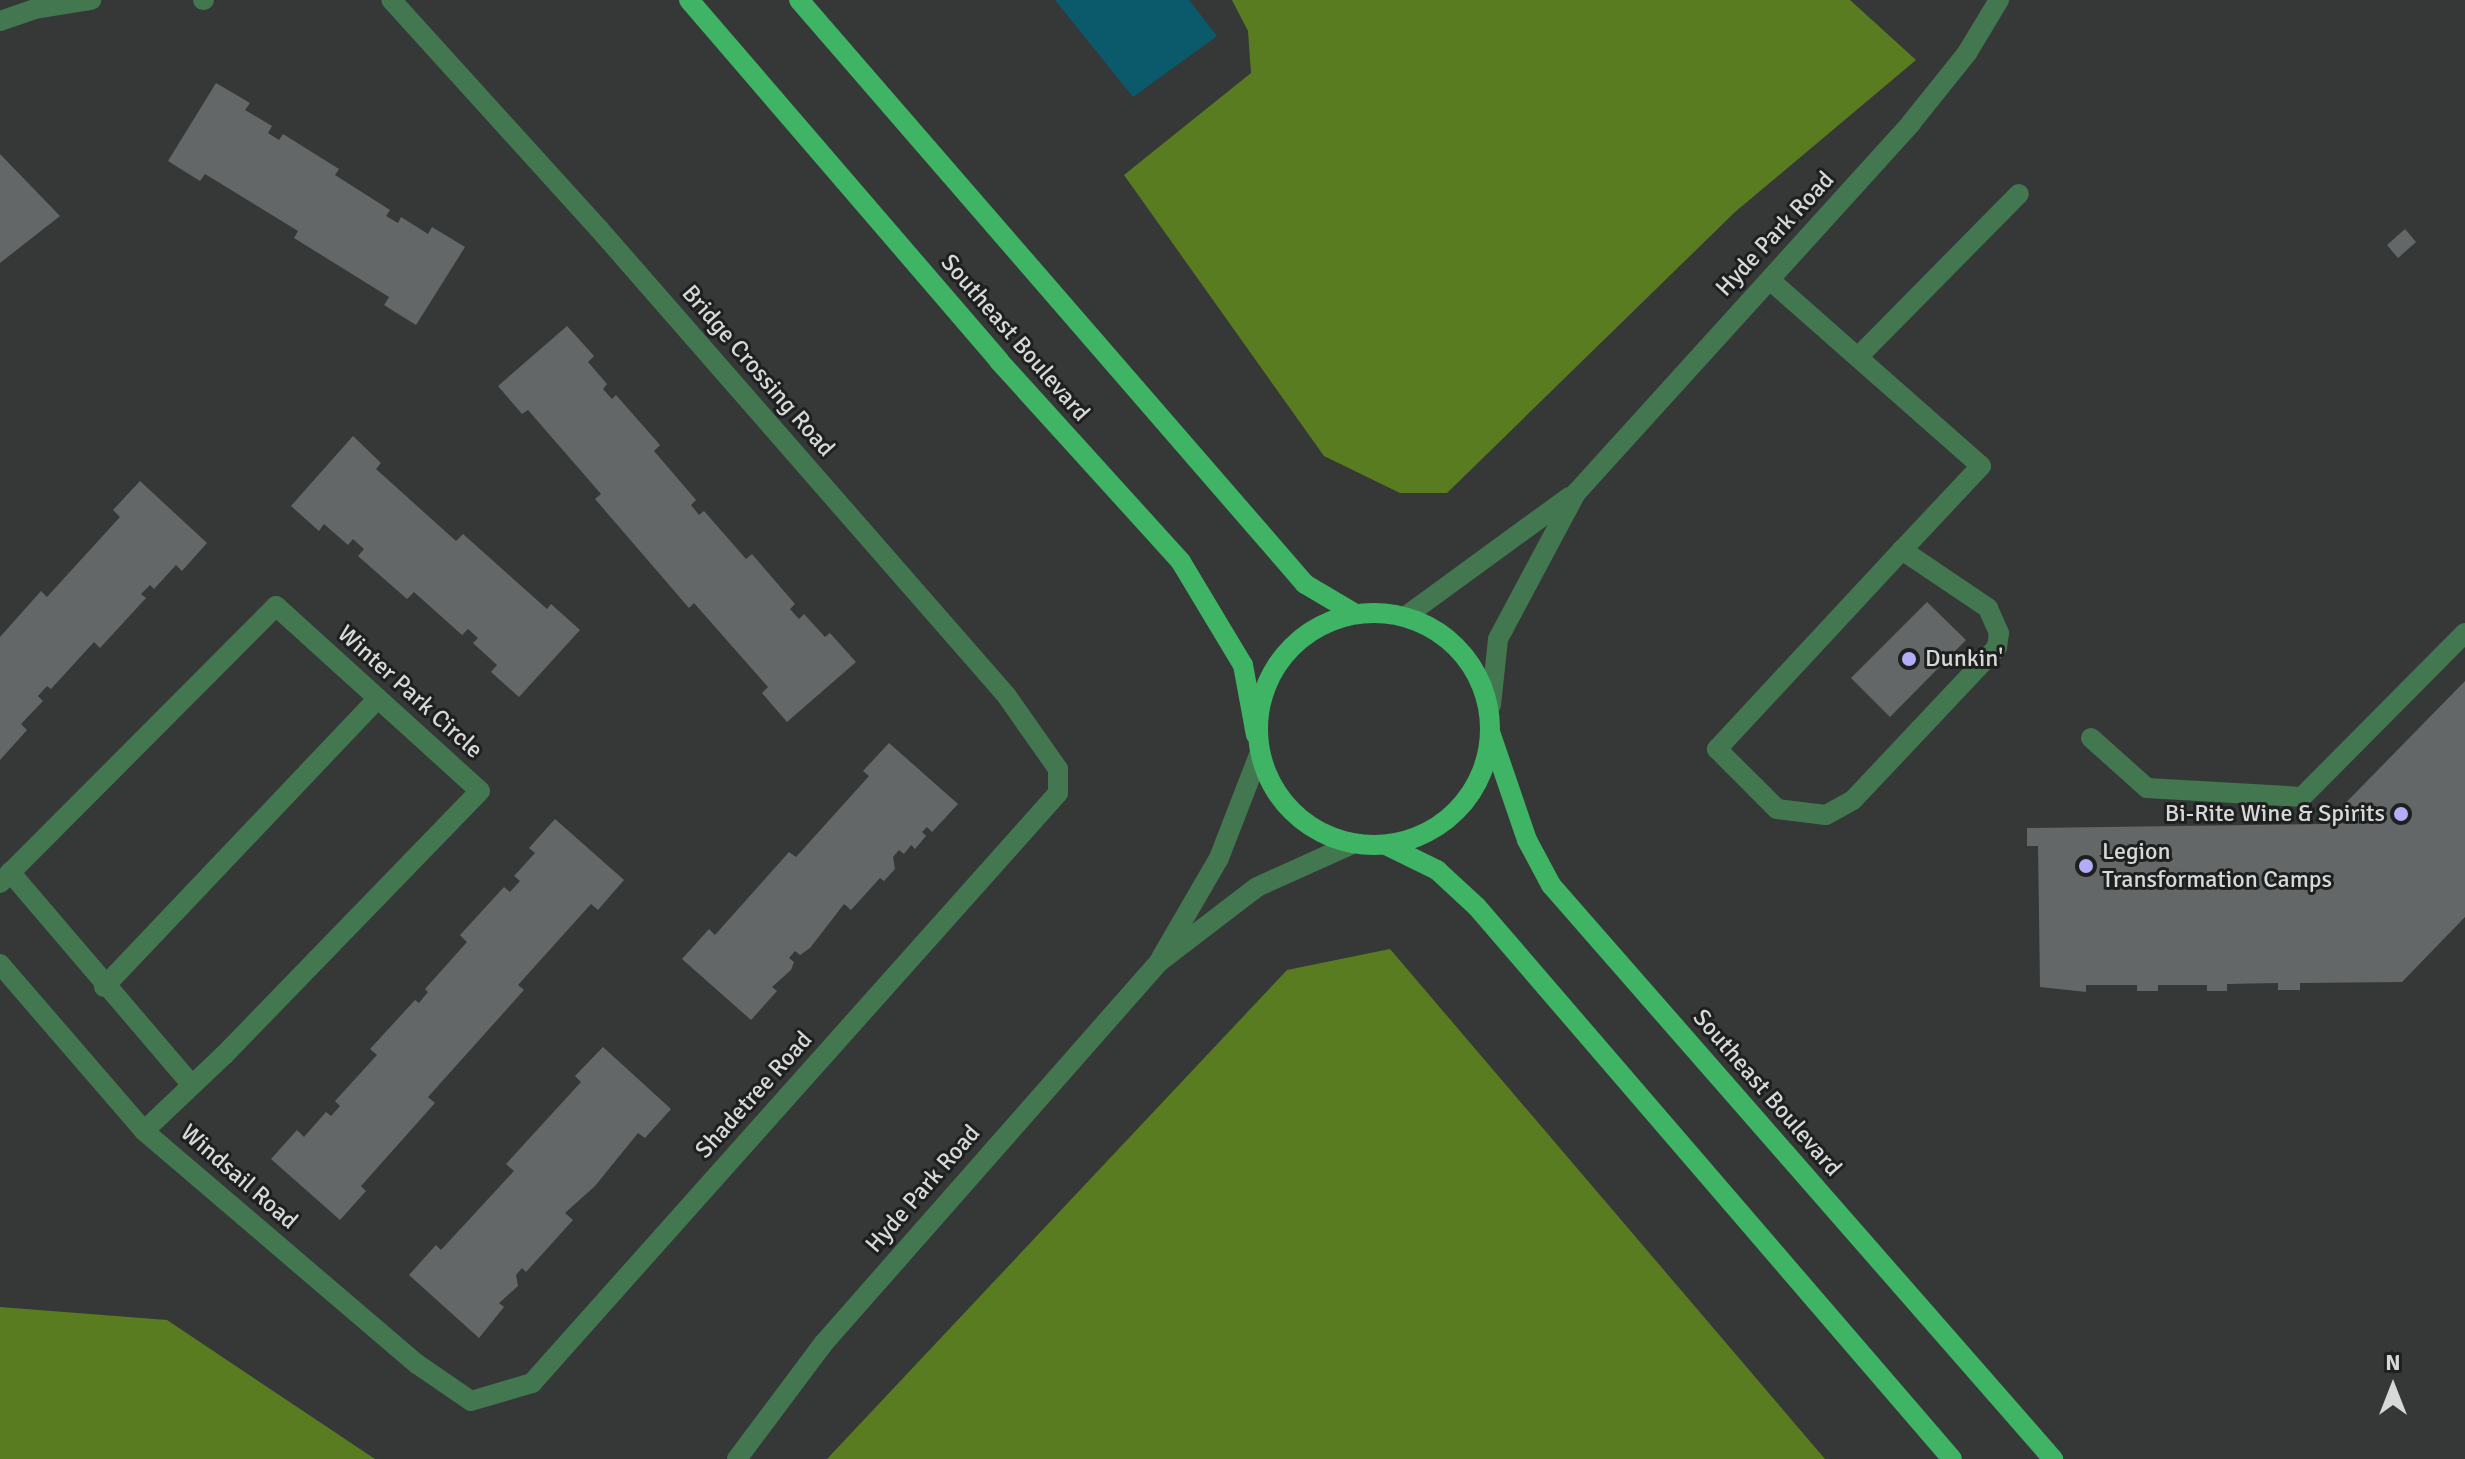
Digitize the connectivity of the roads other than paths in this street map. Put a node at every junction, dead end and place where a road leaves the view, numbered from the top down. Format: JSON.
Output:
{"nodes":[{"id":1,"x":91,"y":0,"type":"edge"},
{"id":2,"x":391,"y":0,"type":"edge"},
{"id":3,"x":689,"y":0,"type":"edge"},
{"id":4,"x":799,"y":0,"type":"edge"},
{"id":5,"x":1999,"y":0,"type":"edge"},
{"id":6,"x":0,"y":21,"type":"edge"},
{"id":7,"x":2019,"y":194,"type":"dead end"},
{"id":8,"x":1770,"y":280,"type":"junction"},
{"id":9,"x":1858,"y":357,"type":"junction"},
{"id":10,"x":1576,"y":493,"type":"junction"},
{"id":11,"x":1902,"y":550,"type":"junction"},
{"id":12,"x":1354,"y":613,"type":"junction"},
{"id":13,"x":1406,"y":616,"type":"junction"},
{"id":14,"x":2465,"y":633,"type":"edge"},
{"id":15,"x":378,"y":698,"type":"junction"},
{"id":16,"x":1491,"y":705,"type":"junction"},
{"id":17,"x":1490,"y":732,"type":"junction"},
{"id":18,"x":2091,"y":738,"type":"dead end"},
{"id":19,"x":1258,"y":745,"type":"junction"},
{"id":20,"x":1058,"y":793,"type":"joint"},
{"id":21,"x":1350,"y":845,"type":"junction"},
{"id":22,"x":1388,"y":846,"type":"junction"},
{"id":23,"x":5,"y":878,"type":"edge"},
{"id":24,"x":1159,"y":962,"type":"junction"},
{"id":25,"x":0,"y":964,"type":"edge"},
{"id":26,"x":104,"y":987,"type":"junction"},
{"id":27,"x":192,"y":1085,"type":"junction"},
{"id":28,"x":144,"y":1131,"type":"junction"},
{"id":29,"x":471,"y":1401,"type":"joint"},
{"id":30,"x":737,"y":1459,"type":"edge"},
{"id":31,"x":1952,"y":1459,"type":"edge"},
{"id":32,"x":2053,"y":1459,"type":"edge"}],
"edges":[{"from":1,"to":6,"type":"street"},
{"from":2,"to":20,"type":"street","name":"Bridge Crossing Road"},
{"from":3,"to":19,"type":"main road","name":"Southeast Boulevard"},
{"from":4,"to":12,"type":"main road"},
{"from":5,"to":8,"type":"street","name":"Hyde Park Road"},
{"from":7,"to":9,"type":"street"},
{"from":8,"to":9,"type":"street"},
{"from":8,"to":10,"type":"street","name":"Hyde Park Road"},
{"from":9,"to":11,"type":"street"},
{"from":10,"to":13,"type":"street","name":"Hyde Park Road"},
{"from":10,"to":16,"type":"street","name":"Hyde Park Road"},
{"from":11,"to":11,"type":"street"},
{"from":12,"to":13,"type":"main road"},
{"from":12,"to":19,"type":"main road"},
{"from":13,"to":16,"type":"main road"},
{"from":14,"to":18,"type":"street"},
{"from":15,"to":23,"type":"street","name":"Winter Park Circle"},
{"from":15,"to":26,"type":"street"},
{"from":15,"to":27,"type":"street","name":"Winter Park Circle"},
{"from":16,"to":17,"type":"main road"},
{"from":17,"to":22,"type":"main road"},
{"from":17,"to":32,"type":"main road","name":"Southeast Boulevard"},
{"from":19,"to":21,"type":"main road"},
{"from":19,"to":24,"type":"street","name":"Hyde Park Road"},
{"from":20,"to":29,"type":"street","name":"Shadetree Road"},
{"from":21,"to":22,"type":"main road"},
{"from":21,"to":24,"type":"street","name":"Hyde Park Road"},
{"from":22,"to":31,"type":"main road"},
{"from":23,"to":26,"type":"street"},
{"from":24,"to":30,"type":"street","name":"Hyde Park Road"},
{"from":25,"to":28,"type":"street","name":"Windsail Road"},
{"from":26,"to":27,"type":"street"},
{"from":27,"to":28,"type":"street","name":"Winter Park Circle"},
{"from":28,"to":29,"type":"street","name":"Windsail Road"}]}
